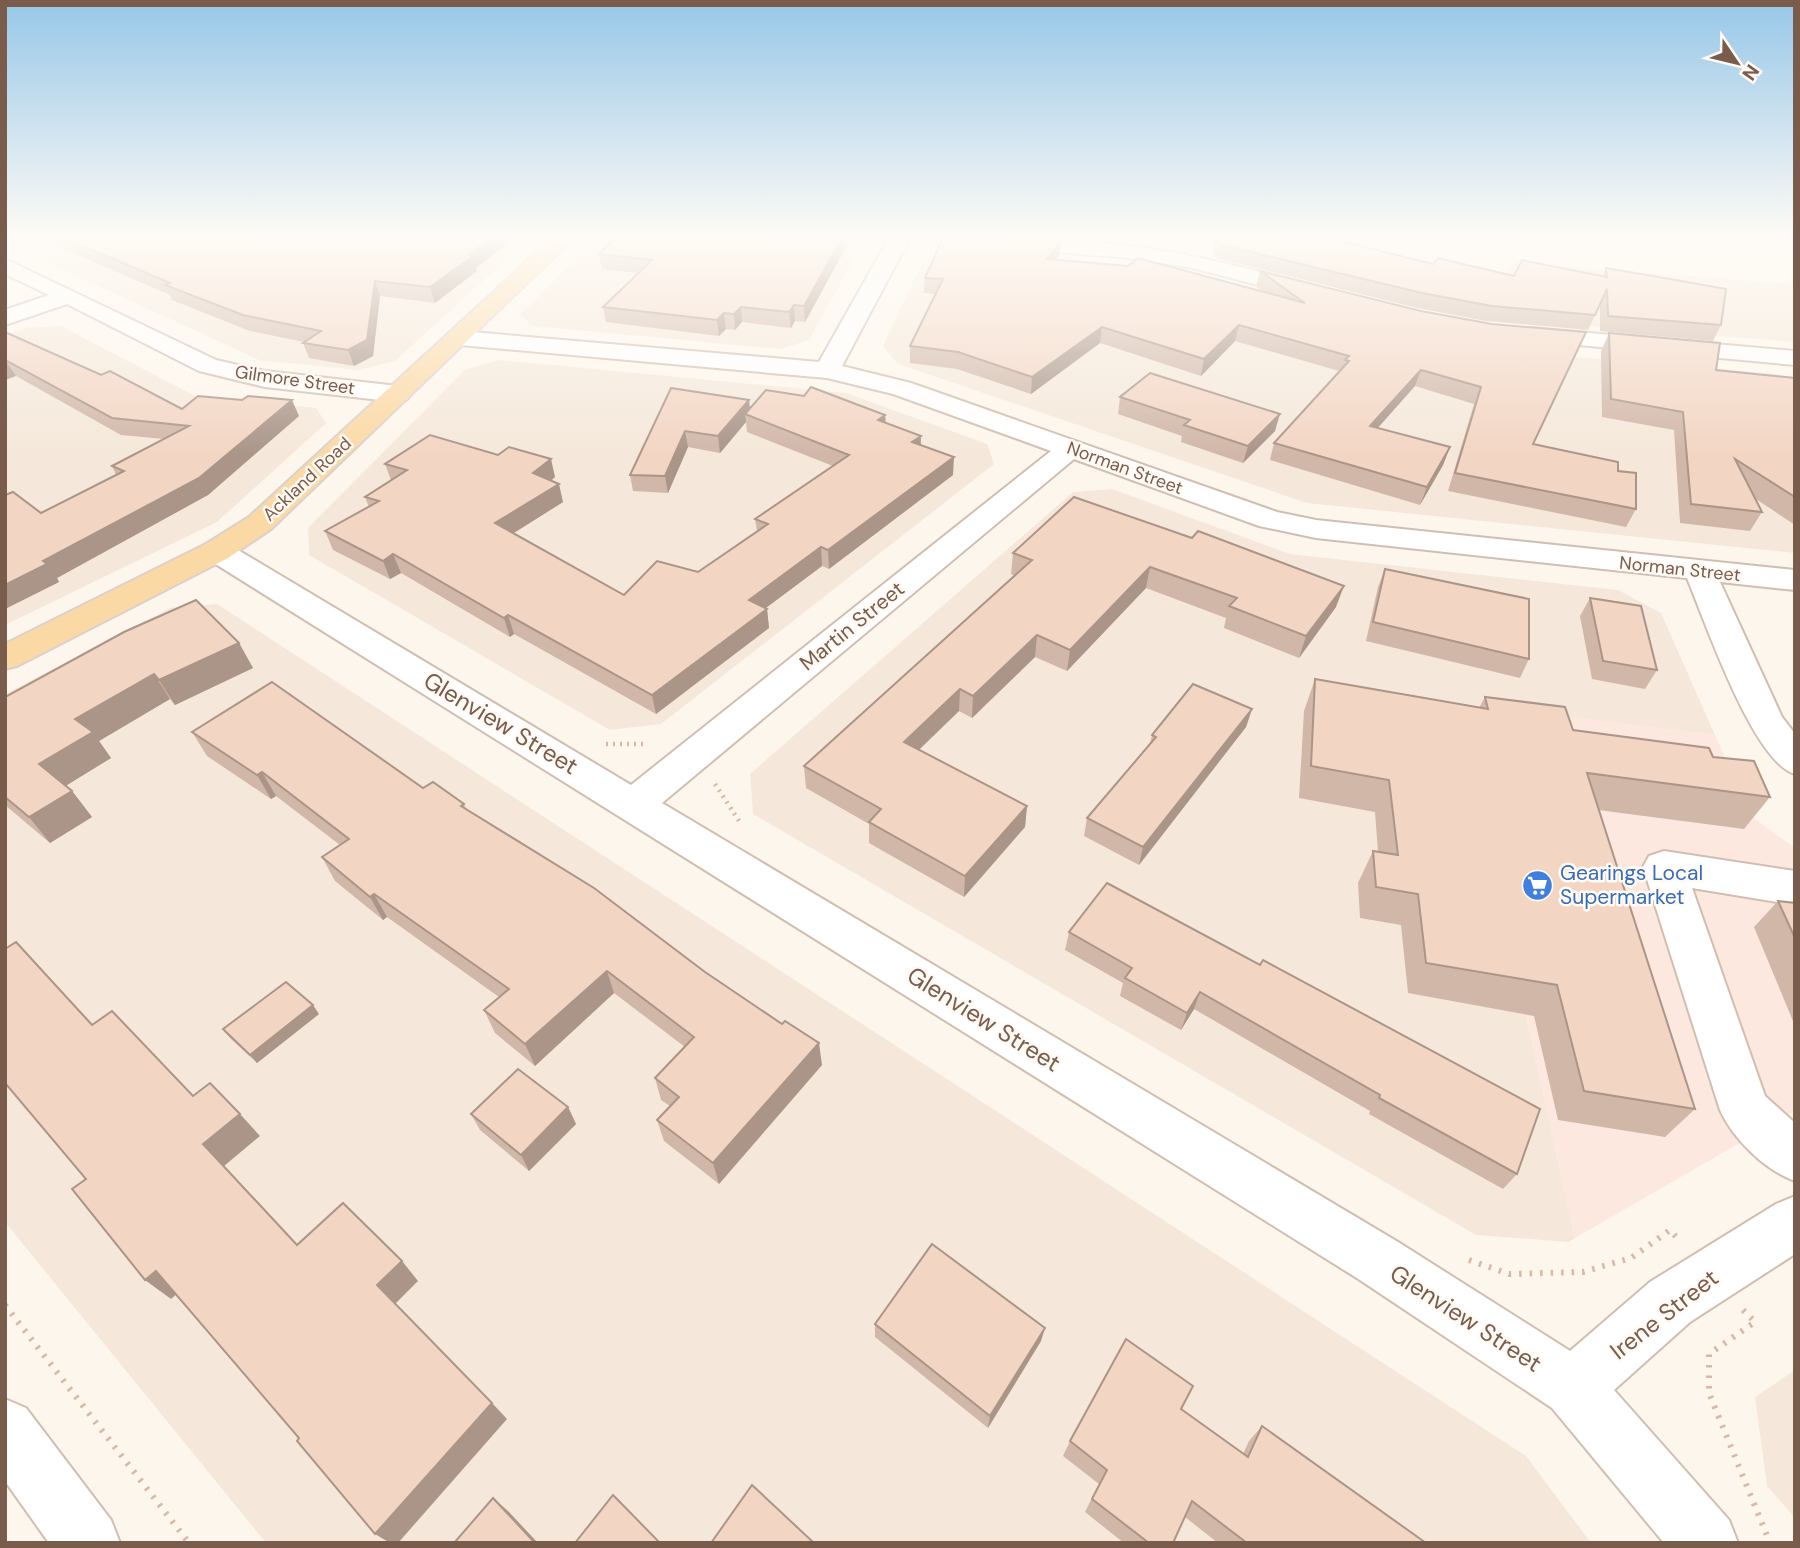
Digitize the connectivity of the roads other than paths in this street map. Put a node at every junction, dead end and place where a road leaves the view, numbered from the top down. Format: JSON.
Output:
{"nodes":[{"id":1,"x":28,"y":310,"type":"edge"},
{"id":2,"x":97,"y":310,"type":"edge"},
{"id":3,"x":489,"y":310,"type":"edge"},
{"id":4,"x":860,"y":310,"type":"edge"},
{"id":5,"x":5,"y":318,"type":"edge"},
{"id":6,"x":1513,"y":333,"type":"edge"},
{"id":7,"x":460,"y":338,"type":"junction"},
{"id":8,"x":1795,"y":358,"type":"edge"},
{"id":9,"x":827,"y":370,"type":"junction"},
{"id":10,"x":398,"y":394,"type":"junction"},
{"id":11,"x":1070,"y":449,"type":"junction"},
{"id":12,"x":217,"y":551,"type":"junction"},
{"id":13,"x":1700,"y":572,"type":"junction"},
{"id":14,"x":1795,"y":580,"type":"edge"},
{"id":15,"x":5,"y":658,"type":"edge"},
{"id":16,"x":1795,"y":761,"type":"edge"},
{"id":17,"x":634,"y":804,"type":"junction"},
{"id":18,"x":1795,"y":888,"type":"edge"},
{"id":19,"x":1795,"y":1157,"type":"edge"},
{"id":20,"x":1795,"y":1223,"type":"edge"},
{"id":21,"x":1573,"y":1387,"type":"junction"},
{"id":22,"x":5,"y":1429,"type":"edge"},
{"id":23,"x":88,"y":1543,"type":"edge"},
{"id":24,"x":1706,"y":1543,"type":"edge"}],
"edges":[{"from":1,"to":5,"type":"street"},
{"from":2,"to":10,"type":"street","name":"Gilmore Street"},
{"from":3,"to":7,"type":"main road","name":"Ackland Road"},
{"from":4,"to":9,"type":"street"},
{"from":6,"to":8,"type":"street"},
{"from":7,"to":9,"type":"street","name":"Norman Street"},
{"from":7,"to":10,"type":"main road","name":"Ackland Road"},
{"from":9,"to":11,"type":"street","name":"Norman Street"},
{"from":10,"to":12,"type":"main road","name":"Ackland Road"},
{"from":11,"to":13,"type":"street","name":"Norman Street"},
{"from":11,"to":17,"type":"street","name":"Martin Street"},
{"from":12,"to":15,"type":"main road","name":"Ackland Road"},
{"from":12,"to":17,"type":"street","name":"Glenview Street"},
{"from":13,"to":14,"type":"street","name":"Norman Street"},
{"from":13,"to":16,"type":"street"},
{"from":17,"to":21,"type":"street","name":"Glenview Street"},
{"from":18,"to":19,"type":"street"},
{"from":20,"to":21,"type":"street","name":"Irene Street"},
{"from":21,"to":24,"type":"street","name":"Glenview Street"},
{"from":22,"to":23,"type":"street"}]}
